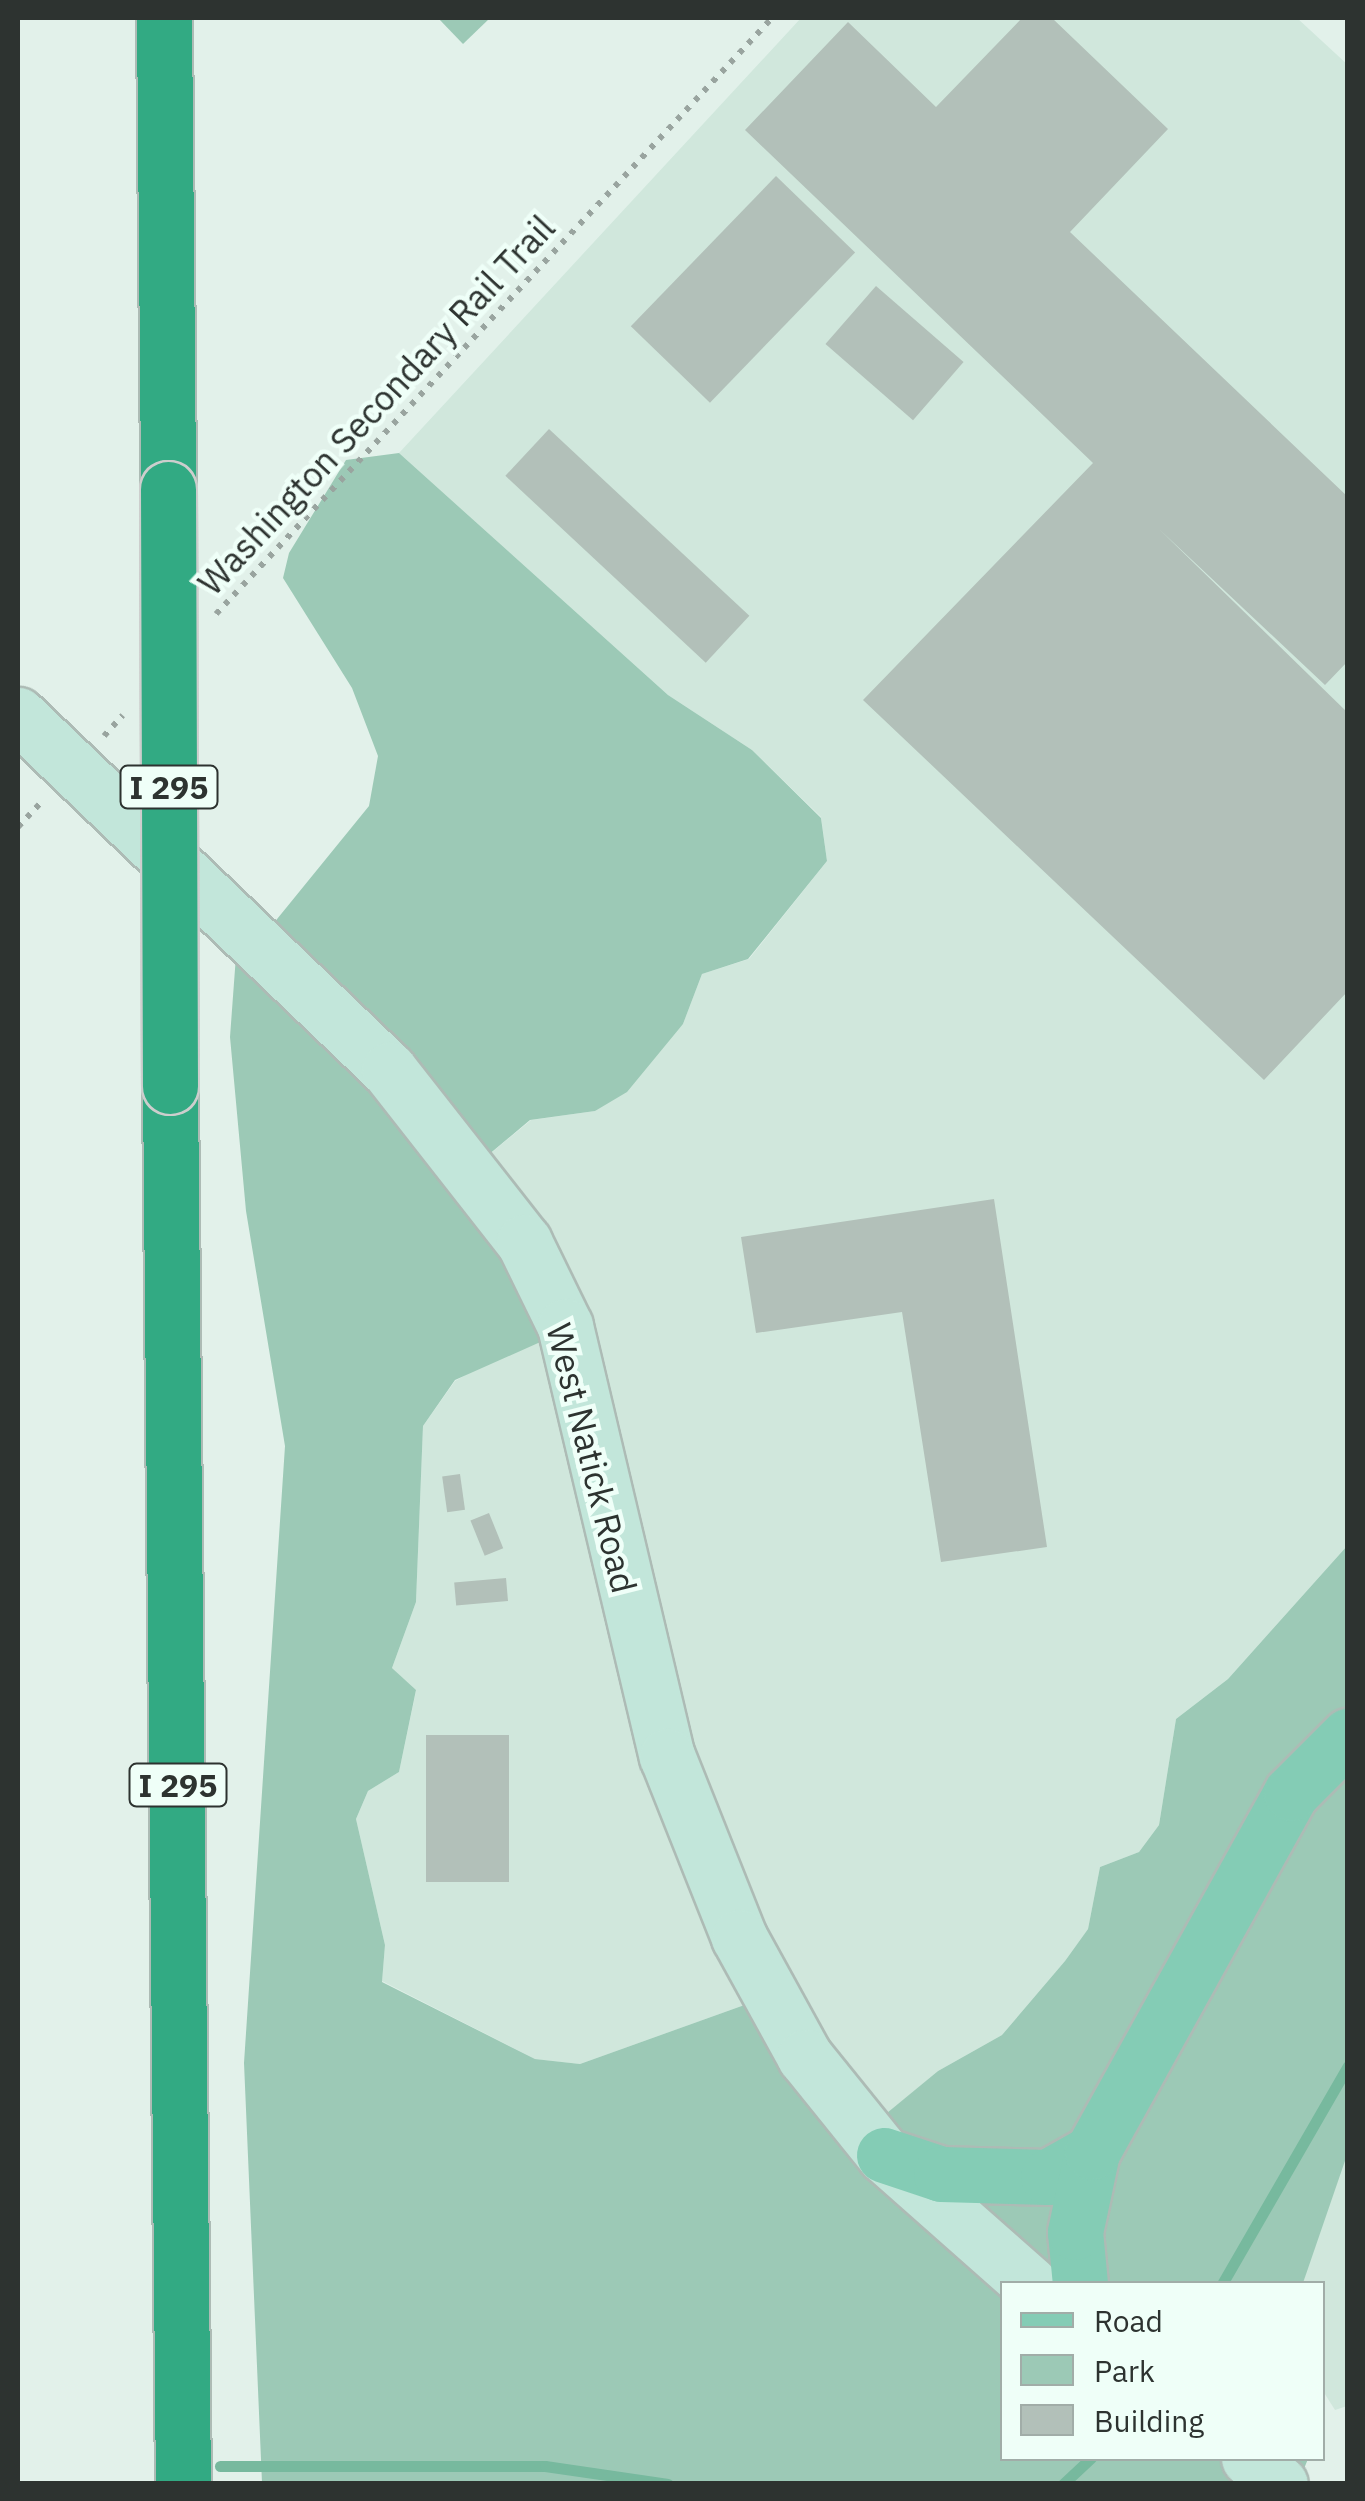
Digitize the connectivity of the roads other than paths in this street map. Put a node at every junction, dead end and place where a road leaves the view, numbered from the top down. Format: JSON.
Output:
{"nodes":[{"id":1,"x":164,"y":18,"type":"edge"},
{"id":2,"x":18,"y":715,"type":"edge"},
{"id":3,"x":1348,"y":1736,"type":"edge"},
{"id":4,"x":1092,"y":2152,"type":"junction"},
{"id":5,"x":884,"y":2155,"type":"junction"},
{"id":6,"x":1027,"y":2281,"type":"edge"},
{"id":7,"x":1080,"y":2281,"type":"edge"},
{"id":8,"x":1253,"y":2461,"type":"edge"},
{"id":9,"x":184,"y":2484,"type":"edge"},
{"id":10,"x":1280,"y":2484,"type":"edge"}],
"edges":[{"from":1,"to":9,"type":"highway","number":"I 295","bridge":true},
{"from":2,"to":5,"type":"street","name":"West Natick Road"},
{"from":3,"to":4,"type":"main road"},
{"from":4,"to":5,"type":"main road"},
{"from":4,"to":7,"type":"main road"},
{"from":5,"to":6,"type":"street","name":"West Natick Road"},
{"from":8,"to":10,"type":"street"}]}
